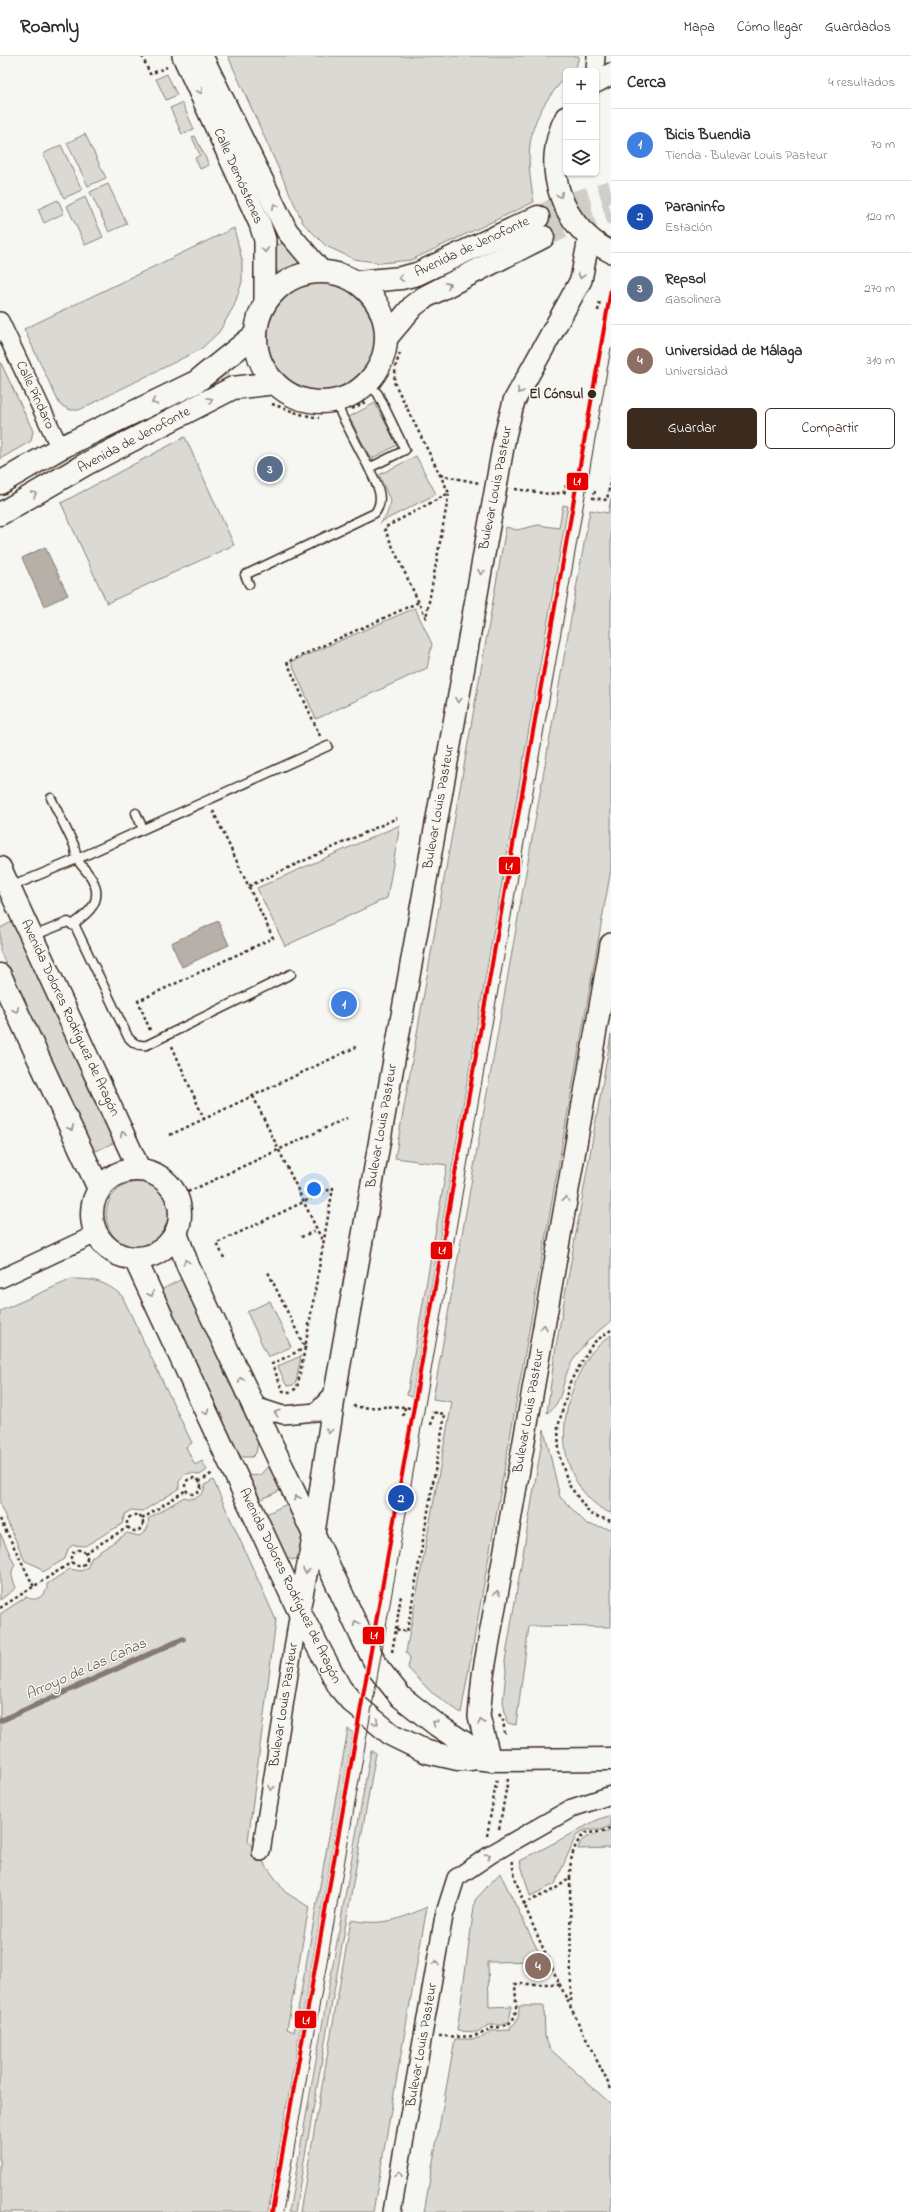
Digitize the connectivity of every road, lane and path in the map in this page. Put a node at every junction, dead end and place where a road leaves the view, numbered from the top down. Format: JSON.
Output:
{"nodes":[{"id":1,"x":142,"y":56,"type":"edge"},
{"id":2,"x":596,"y":56,"type":"edge"},
{"id":3,"x":190,"y":57,"type":"edge"},
{"id":4,"x":595,"y":68,"type":"edge"},
{"id":5,"x":611,"y":74,"type":"edge"},
{"id":6,"x":599,"y":80,"type":"edge"},
{"id":7,"x":563,"y":123,"type":"edge"},
{"id":8,"x":589,"y":238,"type":"junction"},
{"id":9,"x":611,"y":252,"type":"edge"},
{"id":10,"x":321,"y":271,"type":"junction"},
{"id":11,"x":358,"y":282,"type":"junction"},
{"id":12,"x":600,"y":300,"type":"dead end"},
{"id":13,"x":265,"y":303,"type":"junction"},
{"id":14,"x":598,"y":311,"type":"dead end"},
{"id":15,"x":0,"y":321,"type":"edge"},
{"id":16,"x":256,"y":334,"type":"junction"},
{"id":17,"x":387,"y":337,"type":"junction"},
{"id":18,"x":394,"y":382,"type":"dead end"},
{"id":19,"x":275,"y":383,"type":"junction"},
{"id":20,"x":369,"y":391,"type":"junction"},
{"id":21,"x":267,"y":403,"type":"dead end"},
{"id":22,"x":342,"y":406,"type":"junction"},
{"id":23,"x":319,"y":418,"type":"dead end"},
{"id":24,"x":60,"y":448,"type":"junction"},
{"id":25,"x":370,"y":468,"type":"junction"},
{"id":26,"x":440,"y":475,"type":"junction"},
{"id":27,"x":611,"y":478,"type":"edge"},
{"id":28,"x":0,"y":483,"type":"edge"},
{"id":29,"x":481,"y":484,"type":"dead end"},
{"id":30,"x":566,"y":485,"type":"dead end"},
{"id":31,"x":510,"y":489,"type":"dead end"},
{"id":32,"x":594,"y":491,"type":"dead end"},
{"id":33,"x":568,"y":492,"type":"dead end"},
{"id":34,"x":449,"y":493,"type":"junction"},
{"id":35,"x":564,"y":493,"type":"junction"},
{"id":36,"x":0,"y":514,"type":"edge"},
{"id":37,"x":249,"y":584,"type":"dead end"},
{"id":38,"x":419,"y":602,"type":"junction"},
{"id":39,"x":313,"y":739,"type":"dead end"},
{"id":40,"x":328,"y":746,"type":"dead end"},
{"id":41,"x":51,"y":798,"type":"dead end"},
{"id":42,"x":208,"y":800,"type":"junction"},
{"id":43,"x":136,"y":813,"type":"dead end"},
{"id":44,"x":397,"y":818,"type":"dead end"},
{"id":45,"x":143,"y":829,"type":"junction"},
{"id":46,"x":77,"y":859,"type":"junction"},
{"id":47,"x":0,"y":868,"type":"edge"},
{"id":48,"x":249,"y":886,"type":"junction"},
{"id":49,"x":9,"y":887,"type":"junction"},
{"id":50,"x":72,"y":925,"type":"junction"},
{"id":51,"x":32,"y":937,"type":"junction"},
{"id":52,"x":611,"y":944,"type":"edge"},
{"id":53,"x":291,"y":974,"type":"dead end"},
{"id":54,"x":0,"y":975,"type":"edge"},
{"id":55,"x":167,"y":1035,"type":"junction"},
{"id":56,"x":155,"y":1041,"type":"junction"},
{"id":57,"x":356,"y":1047,"type":"dead end"},
{"id":58,"x":253,"y":1096,"type":"junction"},
{"id":59,"x":347,"y":1118,"type":"dead end"},
{"id":60,"x":204,"y":1119,"type":"junction"},
{"id":61,"x":170,"y":1135,"type":"dead end"},
{"id":62,"x":278,"y":1150,"type":"junction"},
{"id":63,"x":140,"y":1169,"type":"junction"},
{"id":64,"x":99,"y":1189,"type":"junction"},
{"id":65,"x":177,"y":1198,"type":"junction"},
{"id":66,"x":304,"y":1203,"type":"junction"},
{"id":67,"x":317,"y":1230,"type":"junction"},
{"id":68,"x":176,"y":1233,"type":"junction"},
{"id":69,"x":96,"y":1234,"type":"junction"},
{"id":70,"x":301,"y":1238,"type":"dead end"},
{"id":71,"x":324,"y":1243,"type":"junction"},
{"id":72,"x":224,"y":1258,"type":"dead end"},
{"id":73,"x":134,"y":1259,"type":"junction"},
{"id":74,"x":267,"y":1270,"type":"dead end"},
{"id":75,"x":0,"y":1279,"type":"edge"},
{"id":76,"x":611,"y":1330,"type":"edge"},
{"id":77,"x":306,"y":1348,"type":"junction"},
{"id":78,"x":341,"y":1399,"type":"junction"},
{"id":79,"x":252,"y":1405,"type":"junction"},
{"id":80,"x":405,"y":1407,"type":"junction"},
{"id":81,"x":410,"y":1408,"type":"dead end"},
{"id":82,"x":403,"y":1416,"type":"dead end"},
{"id":83,"x":431,"y":1425,"type":"dead end"},
{"id":84,"x":186,"y":1490,"type":"junction"},
{"id":85,"x":0,"y":1519,"type":"edge"},
{"id":86,"x":142,"y":1519,"type":"junction"},
{"id":87,"x":611,"y":1521,"type":"edge"},
{"id":88,"x":128,"y":1527,"type":"junction"},
{"id":89,"x":314,"y":1533,"type":"junction"},
{"id":90,"x":85,"y":1553,"type":"junction"},
{"id":91,"x":72,"y":1562,"type":"junction"},
{"id":92,"x":34,"y":1587,"type":"junction"},
{"id":93,"x":401,"y":1595,"type":"dead end"},
{"id":94,"x":0,"y":1608,"type":"edge"},
{"id":95,"x":299,"y":1611,"type":"junction"},
{"id":96,"x":396,"y":1630,"type":"junction"},
{"id":97,"x":392,"y":1653,"type":"dead end"},
{"id":98,"x":481,"y":1759,"type":"junction"},
{"id":99,"x":611,"y":1759,"type":"edge"},
{"id":100,"x":508,"y":1779,"type":"dead end"},
{"id":101,"x":611,"y":1795,"type":"edge"},
{"id":102,"x":611,"y":1828,"type":"edge"},
{"id":103,"x":498,"y":1835,"type":"dead end"},
{"id":104,"x":261,"y":1852,"type":"dead end"},
{"id":105,"x":514,"y":1857,"type":"dead end"},
{"id":106,"x":570,"y":1878,"type":"junction"},
{"id":107,"x":523,"y":1904,"type":"junction"},
{"id":108,"x":561,"y":1984,"type":"junction"},
{"id":109,"x":571,"y":2004,"type":"junction"},
{"id":110,"x":434,"y":2036,"type":"dead end"},
{"id":111,"x":611,"y":2089,"type":"edge"},
{"id":112,"x":392,"y":2212,"type":"edge"}],
"edges":[{"from":1,"to":3,"type":"path"},
{"from":2,"to":4,"type":"street"},
{"from":10,"to":3,"type":"street","name":"Calle Demóstenes","one_way":true},
{"from":3,"to":13,"type":"street","name":"Calle Demóstenes","one_way":true},
{"from":5,"to":6,"type":"street"},
{"from":7,"to":8,"type":"street","one_way":true},
{"from":8,"to":9,"type":"street"},
{"from":8,"to":78,"type":"street","name":"Bulevar Louis Pasteur","one_way":true},
{"from":10,"to":11,"type":"main road"},
{"from":10,"to":13,"type":"main road"},
{"from":11,"to":17,"type":"main road"},
{"from":17,"to":11,"type":"main road","name":"Avenida de Jenofonte","one_way":true},
{"from":12,"to":14,"type":"path"},
{"from":13,"to":16,"type":"main road"},
{"from":15,"to":24,"type":"street","name":"Calle Píndaro"},
{"from":16,"to":19,"type":"main road"},
{"from":16,"to":24,"type":"main road","name":"Avenida de Jenofonte","one_way":true},
{"from":17,"to":20,"type":"main road"},
{"from":18,"to":26,"type":"path"},
{"from":19,"to":22,"type":"main road"},
{"from":36,"to":19,"type":"main road","name":"Avenida de Jenofonte","one_way":true},
{"from":20,"to":22,"type":"path"},
{"from":20,"to":22,"type":"main road"},
{"from":20,"to":25,"type":"lane"},
{"from":21,"to":23,"type":"path"},
{"from":22,"to":25,"type":"lane"},
{"from":24,"to":28,"type":"main road","name":"Avenida de Jenofonte"},
{"from":25,"to":37,"type":"lane"},
{"from":26,"to":29,"type":"path"},
{"from":26,"to":34,"type":"path"},
{"from":27,"to":32,"type":"path"},
{"from":30,"to":35,"type":"path"},
{"from":31,"to":35,"type":"path"},
{"from":33,"to":35,"type":"path"},
{"from":34,"to":38,"type":"path"},
{"from":34,"to":38,"type":"path"},
{"from":38,"to":39,"type":"path"},
{"from":40,"to":42,"type":"lane"},
{"from":41,"to":46,"type":"lane"},
{"from":42,"to":45,"type":"lane"},
{"from":42,"to":48,"type":"path"},
{"from":43,"to":45,"type":"lane"},
{"from":44,"to":48,"type":"path"},
{"from":45,"to":46,"type":"lane"},
{"from":46,"to":49,"type":"lane"},
{"from":46,"to":50,"type":"lane"},
{"from":47,"to":49,"type":"main road","name":"Avenida Dolores Rodríguez de Aragón"},
{"from":48,"to":56,"type":"path"},
{"from":49,"to":51,"type":"main road","name":"Avenida Dolores Rodríguez de Aragón"},
{"from":50,"to":51,"type":"lane"},
{"from":50,"to":56,"type":"lane"},
{"from":63,"to":51,"type":"main road","name":"Avenida Dolores Rodríguez de Aragón","one_way":true},
{"from":98,"to":52,"type":"street","name":"Bulevar Louis Pasteur","one_way":true},
{"from":53,"to":55,"type":"lane"},
{"from":54,"to":64,"type":"main road","one_way":true},
{"from":55,"to":56,"type":"lane"},
{"from":55,"to":60,"type":"path"},
{"from":57,"to":58,"type":"path"},
{"from":58,"to":60,"type":"path"},
{"from":58,"to":62,"type":"path"},
{"from":59,"to":62,"type":"path"},
{"from":60,"to":61,"type":"path"},
{"from":62,"to":65,"type":"path"},
{"from":62,"to":66,"type":"path"},
{"from":63,"to":64,"type":"main road"},
{"from":63,"to":65,"type":"main road"},
{"from":64,"to":69,"type":"main road"},
{"from":65,"to":68,"type":"main road"},
{"from":66,"to":67,"type":"path"},
{"from":66,"to":71,"type":"path"},
{"from":66,"to":72,"type":"path"},
{"from":67,"to":70,"type":"path"},
{"from":67,"to":71,"type":"path"},
{"from":68,"to":73,"type":"main road"},
{"from":79,"to":68,"type":"main road","one_way":true},
{"from":69,"to":73,"type":"main road"},
{"from":69,"to":75,"type":"street"},
{"from":71,"to":77,"type":"path"},
{"from":73,"to":95,"type":"main road","name":"Avenida Dolores Rodríguez de Aragón","one_way":true},
{"from":74,"to":77,"type":"path"},
{"from":76,"to":87,"type":"path"},
{"from":77,"to":77,"type":"path"},
{"from":78,"to":79,"type":"street","one_way":true},
{"from":78,"to":80,"type":"path"},
{"from":78,"to":89,"type":"street","name":"Bulevar Louis Pasteur","one_way":true},
{"from":89,"to":79,"type":"main road","one_way":true},
{"from":80,"to":81,"type":"path"},
{"from":80,"to":82,"type":"path"},
{"from":83,"to":96,"type":"path"},
{"from":84,"to":84,"type":"path"},
{"from":84,"to":86,"type":"path"},
{"from":85,"to":92,"type":"path"},
{"from":86,"to":88,"type":"path"},
{"from":86,"to":88,"type":"path"},
{"from":88,"to":90,"type":"path"},
{"from":89,"to":95,"type":"street","name":"Bulevar Louis Pasteur","one_way":true},
{"from":98,"to":89,"type":"main road","one_way":true},
{"from":90,"to":91,"type":"path"},
{"from":90,"to":91,"type":"path"},
{"from":91,"to":92,"type":"path"},
{"from":92,"to":94,"type":"path"},
{"from":93,"to":96,"type":"path"},
{"from":95,"to":98,"type":"main road","name":"Avenida Dolores Rodríguez de Aragón","one_way":true},
{"from":95,"to":104,"type":"street","name":"Bulevar Louis Pasteur","one_way":true},
{"from":96,"to":97,"type":"path"},
{"from":98,"to":99,"type":"main road","name":"Avenida Dolores Rodríguez de Aragón"},
{"from":100,"to":103,"type":"path"},
{"from":112,"to":101,"type":"street","name":"Bulevar Louis Pasteur","one_way":true},
{"from":102,"to":106,"type":"path"},
{"from":105,"to":107,"type":"path"},
{"from":106,"to":107,"type":"path"},
{"from":106,"to":109,"type":"path"},
{"from":107,"to":108,"type":"path"},
{"from":108,"to":109,"type":"path"},
{"from":108,"to":110,"type":"path"},
{"from":109,"to":111,"type":"path"}]}
